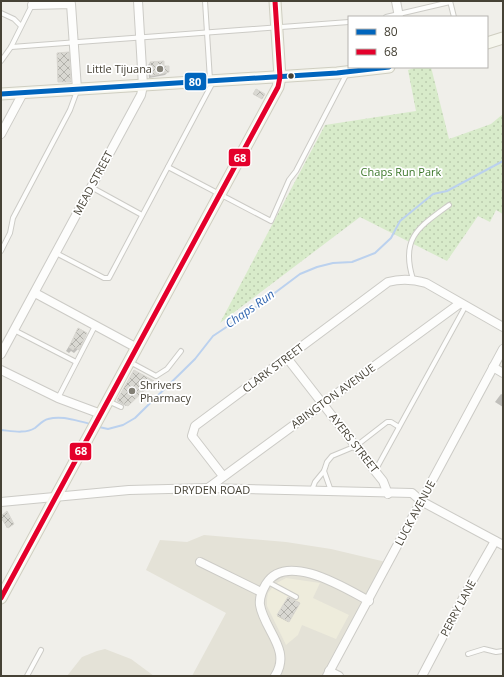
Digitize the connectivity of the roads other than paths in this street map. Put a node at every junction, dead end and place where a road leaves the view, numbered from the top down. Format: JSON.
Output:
{"nodes":[{"id":1,"x":138,"y":1,"type":"edge"},
{"id":2,"x":205,"y":1,"type":"edge"},
{"id":3,"x":275,"y":1,"type":"edge"},
{"id":4,"x":396,"y":1,"type":"edge"},
{"id":5,"x":450,"y":1,"type":"edge"},
{"id":6,"x":70,"y":2,"type":"edge"},
{"id":7,"x":33,"y":3,"type":"edge"},
{"id":8,"x":1,"y":13,"type":"edge"},
{"id":9,"x":399,"y":16,"type":"edge"},
{"id":10,"x":454,"y":16,"type":"edge"},
{"id":11,"x":348,"y":22,"type":"edge"},
{"id":12,"x":21,"y":26,"type":"junction"},
{"id":13,"x":277,"y":28,"type":"junction"},
{"id":14,"x":207,"y":31,"type":"junction"},
{"id":15,"x":140,"y":36,"type":"junction"},
{"id":16,"x":503,"y":38,"type":"edge"},
{"id":17,"x":74,"y":42,"type":"junction"},
{"id":18,"x":488,"y":43,"type":"edge"},
{"id":19,"x":11,"y":47,"type":"junction"},
{"id":20,"x":1,"y":61,"type":"edge"},
{"id":21,"x":381,"y":68,"type":"edge"},
{"id":22,"x":347,"y":72,"type":"junction"},
{"id":23,"x":280,"y":77,"type":"junction"},
{"id":24,"x":212,"y":82,"type":"junction"},
{"id":25,"x":143,"y":86,"type":"junction"},
{"id":26,"x":77,"y":89,"type":"junction"},
{"id":27,"x":23,"y":93,"type":"junction"},
{"id":28,"x":1,"y":94,"type":"edge"},
{"id":29,"x":1,"y":134,"type":"edge"},
{"id":30,"x":168,"y":166,"type":"junction"},
{"id":31,"x":91,"y":187,"type":"junction"},
{"id":32,"x":220,"y":194,"type":"junction"},
{"id":33,"x":449,"y":205,"type":"dead end"},
{"id":34,"x":142,"y":215,"type":"junction"},
{"id":35,"x":1,"y":251,"type":"edge"},
{"id":36,"x":56,"y":253,"type":"junction"},
{"id":37,"x":413,"y":279,"type":"junction"},
{"id":38,"x":35,"y":293,"type":"junction"},
{"id":39,"x":462,"y":305,"type":"junction"},
{"id":40,"x":95,"y":325,"type":"junction"},
{"id":41,"x":503,"y":327,"type":"edge"},
{"id":42,"x":14,"y":330,"type":"junction"},
{"id":43,"x":137,"y":348,"type":"junction"},
{"id":44,"x":503,"y":349,"type":"edge"},
{"id":45,"x":181,"y":351,"type":"dead end"},
{"id":46,"x":1,"y":354,"type":"edge"},
{"id":47,"x":287,"y":358,"type":"junction"},
{"id":48,"x":129,"y":361,"type":"junction"},
{"id":49,"x":76,"y":362,"type":"junction"},
{"id":50,"x":493,"y":367,"type":"junction"},
{"id":51,"x":1,"y":370,"type":"edge"},
{"id":52,"x":503,"y":373,"type":"edge"},
{"id":53,"x":58,"y":398,"type":"junction"},
{"id":54,"x":108,"y":400,"type":"junction"},
{"id":55,"x":323,"y":404,"type":"junction"},
{"id":56,"x":121,"y":407,"type":"dead end"},
{"id":57,"x":99,"y":417,"type":"junction"},
{"id":58,"x":399,"y":427,"type":"junction"},
{"id":59,"x":356,"y":446,"type":"junction"},
{"id":60,"x":324,"y":471,"type":"junction"},
{"id":61,"x":375,"y":471,"type":"junction"},
{"id":62,"x":223,"y":476,"type":"junction"},
{"id":63,"x":208,"y":488,"type":"junction"},
{"id":64,"x":312,"y":492,"type":"junction"},
{"id":65,"x":331,"y":492,"type":"junction"},
{"id":66,"x":388,"y":494,"type":"junction"},
{"id":67,"x":56,"y":496,"type":"junction"},
{"id":68,"x":421,"y":501,"type":"junction"},
{"id":69,"x":1,"y":502,"type":"edge"},
{"id":70,"x":499,"y":543,"type":"edge"},
{"id":71,"x":200,"y":562,"type":"dead end"},
{"id":72,"x":267,"y":582,"type":"junction"},
{"id":73,"x":261,"y":592,"type":"junction"},
{"id":74,"x":296,"y":597,"type":"dead end"},
{"id":75,"x":1,"y":598,"type":"edge"},
{"id":76,"x":368,"y":601,"type":"junction"},
{"id":77,"x":41,"y":650,"type":"dead end"},
{"id":78,"x":503,"y":651,"type":"edge"},
{"id":79,"x":468,"y":654,"type":"dead end"},
{"id":80,"x":328,"y":674,"type":"edge"},
{"id":81,"x":27,"y":676,"type":"edge"},
{"id":82,"x":275,"y":676,"type":"edge"},
{"id":83,"x":339,"y":676,"type":"edge"},
{"id":84,"x":422,"y":676,"type":"edge"}],
"edges":[{"from":1,"to":15,"type":"street","name":"MEAD STREET"},
{"from":2,"to":14,"type":"lane"},
{"from":3,"to":13,"type":"street"},
{"from":4,"to":9,"type":"street"},
{"from":5,"to":9,"type":"lane"},
{"from":5,"to":10,"type":"lane"},
{"from":6,"to":7,"type":"street"},
{"from":6,"to":17,"type":"street"},
{"from":7,"to":12,"type":"lane"},
{"from":8,"to":12,"type":"lane"},
{"from":11,"to":13,"type":"lane"},
{"from":12,"to":19,"type":"lane"},
{"from":13,"to":14,"type":"lane"},
{"from":13,"to":23,"type":"street"},
{"from":14,"to":15,"type":"lane"},
{"from":14,"to":24,"type":"lane"},
{"from":15,"to":17,"type":"lane"},
{"from":15,"to":25,"type":"street","name":"MEAD STREET"},
{"from":16,"to":18,"type":"street"},
{"from":17,"to":19,"type":"lane"},
{"from":17,"to":26,"type":"street"},
{"from":19,"to":20,"type":"lane"},
{"from":21,"to":22,"type":"street"},
{"from":22,"to":23,"type":"street"},
{"from":22,"to":32,"type":"lane"},
{"from":23,"to":24,"type":"street"},
{"from":23,"to":32,"type":"street"},
{"from":24,"to":25,"type":"street"},
{"from":24,"to":30,"type":"lane"},
{"from":25,"to":26,"type":"street"},
{"from":25,"to":31,"type":"street","name":"MEAD STREET"},
{"from":26,"to":27,"type":"street"},
{"from":26,"to":35,"type":"lane"},
{"from":27,"to":28,"type":"street"},
{"from":27,"to":29,"type":"street"},
{"from":30,"to":32,"type":"lane"},
{"from":30,"to":34,"type":"lane"},
{"from":31,"to":34,"type":"lane"},
{"from":31,"to":36,"type":"street","name":"MEAD STREET"},
{"from":32,"to":43,"type":"street"},
{"from":33,"to":37,"type":"lane"},
{"from":34,"to":36,"type":"lane"},
{"from":36,"to":38,"type":"street","name":"MEAD STREET"},
{"from":37,"to":39,"type":"street"},
{"from":37,"to":47,"type":"street","name":"CLARK STREET"},
{"from":38,"to":40,"type":"street"},
{"from":38,"to":42,"type":"street","name":"MEAD STREET"},
{"from":39,"to":41,"type":"street"},
{"from":39,"to":55,"type":"street","name":"ABINGTON AVENUE"},
{"from":39,"to":58,"type":"lane"},
{"from":40,"to":43,"type":"street"},
{"from":40,"to":49,"type":"lane"},
{"from":42,"to":46,"type":"street","name":"MEAD STREET"},
{"from":42,"to":49,"type":"lane"},
{"from":43,"to":48,"type":"street"},
{"from":44,"to":50,"type":"street","name":"LUCK AVENUE"},
{"from":45,"to":48,"type":"lane"},
{"from":47,"to":55,"type":"street","name":"AYERS STREET"},
{"from":47,"to":62,"type":"street","name":"CLARK STREET"},
{"from":48,"to":54,"type":"street"},
{"from":49,"to":53,"type":"lane"},
{"from":50,"to":52,"type":"street"},
{"from":50,"to":68,"type":"street","name":"LUCK AVENUE"},
{"from":51,"to":53,"type":"street"},
{"from":53,"to":57,"type":"street"},
{"from":54,"to":56,"type":"lane"},
{"from":54,"to":57,"type":"street"},
{"from":55,"to":59,"type":"street","name":"AYERS STREET"},
{"from":55,"to":62,"type":"street","name":"ABINGTON AVENUE"},
{"from":57,"to":67,"type":"street"},
{"from":58,"to":59,"type":"lane"},
{"from":58,"to":61,"type":"lane"},
{"from":59,"to":60,"type":"lane"},
{"from":59,"to":61,"type":"street","name":"AYERS STREET"},
{"from":60,"to":64,"type":"lane"},
{"from":60,"to":65,"type":"lane"},
{"from":61,"to":66,"type":"street","name":"AYERS STREET"},
{"from":62,"to":63,"type":"street","name":"ABINGTON AVENUE"},
{"from":63,"to":64,"type":"street","name":"DRYDEN ROAD"},
{"from":63,"to":67,"type":"street","name":"DRYDEN ROAD"},
{"from":64,"to":65,"type":"street","name":"DRYDEN ROAD"},
{"from":65,"to":66,"type":"street","name":"DRYDEN ROAD"},
{"from":66,"to":68,"type":"street","name":"DRYDEN ROAD"},
{"from":67,"to":69,"type":"street","name":"DRYDEN ROAD"},
{"from":67,"to":75,"type":"street"},
{"from":68,"to":70,"type":"street"},
{"from":68,"to":76,"type":"street","name":"LUCK AVENUE"},
{"from":70,"to":84,"type":"street","name":"PERRY LANE"},
{"from":71,"to":73,"type":"street"},
{"from":72,"to":73,"type":"street"},
{"from":72,"to":74,"type":"lane"},
{"from":72,"to":76,"type":"street"},
{"from":73,"to":82,"type":"street"},
{"from":76,"to":80,"type":"street","name":"LUCK AVENUE"},
{"from":77,"to":81,"type":"lane"},
{"from":78,"to":79,"type":"lane"},
{"from":80,"to":83,"type":"street"}]}
